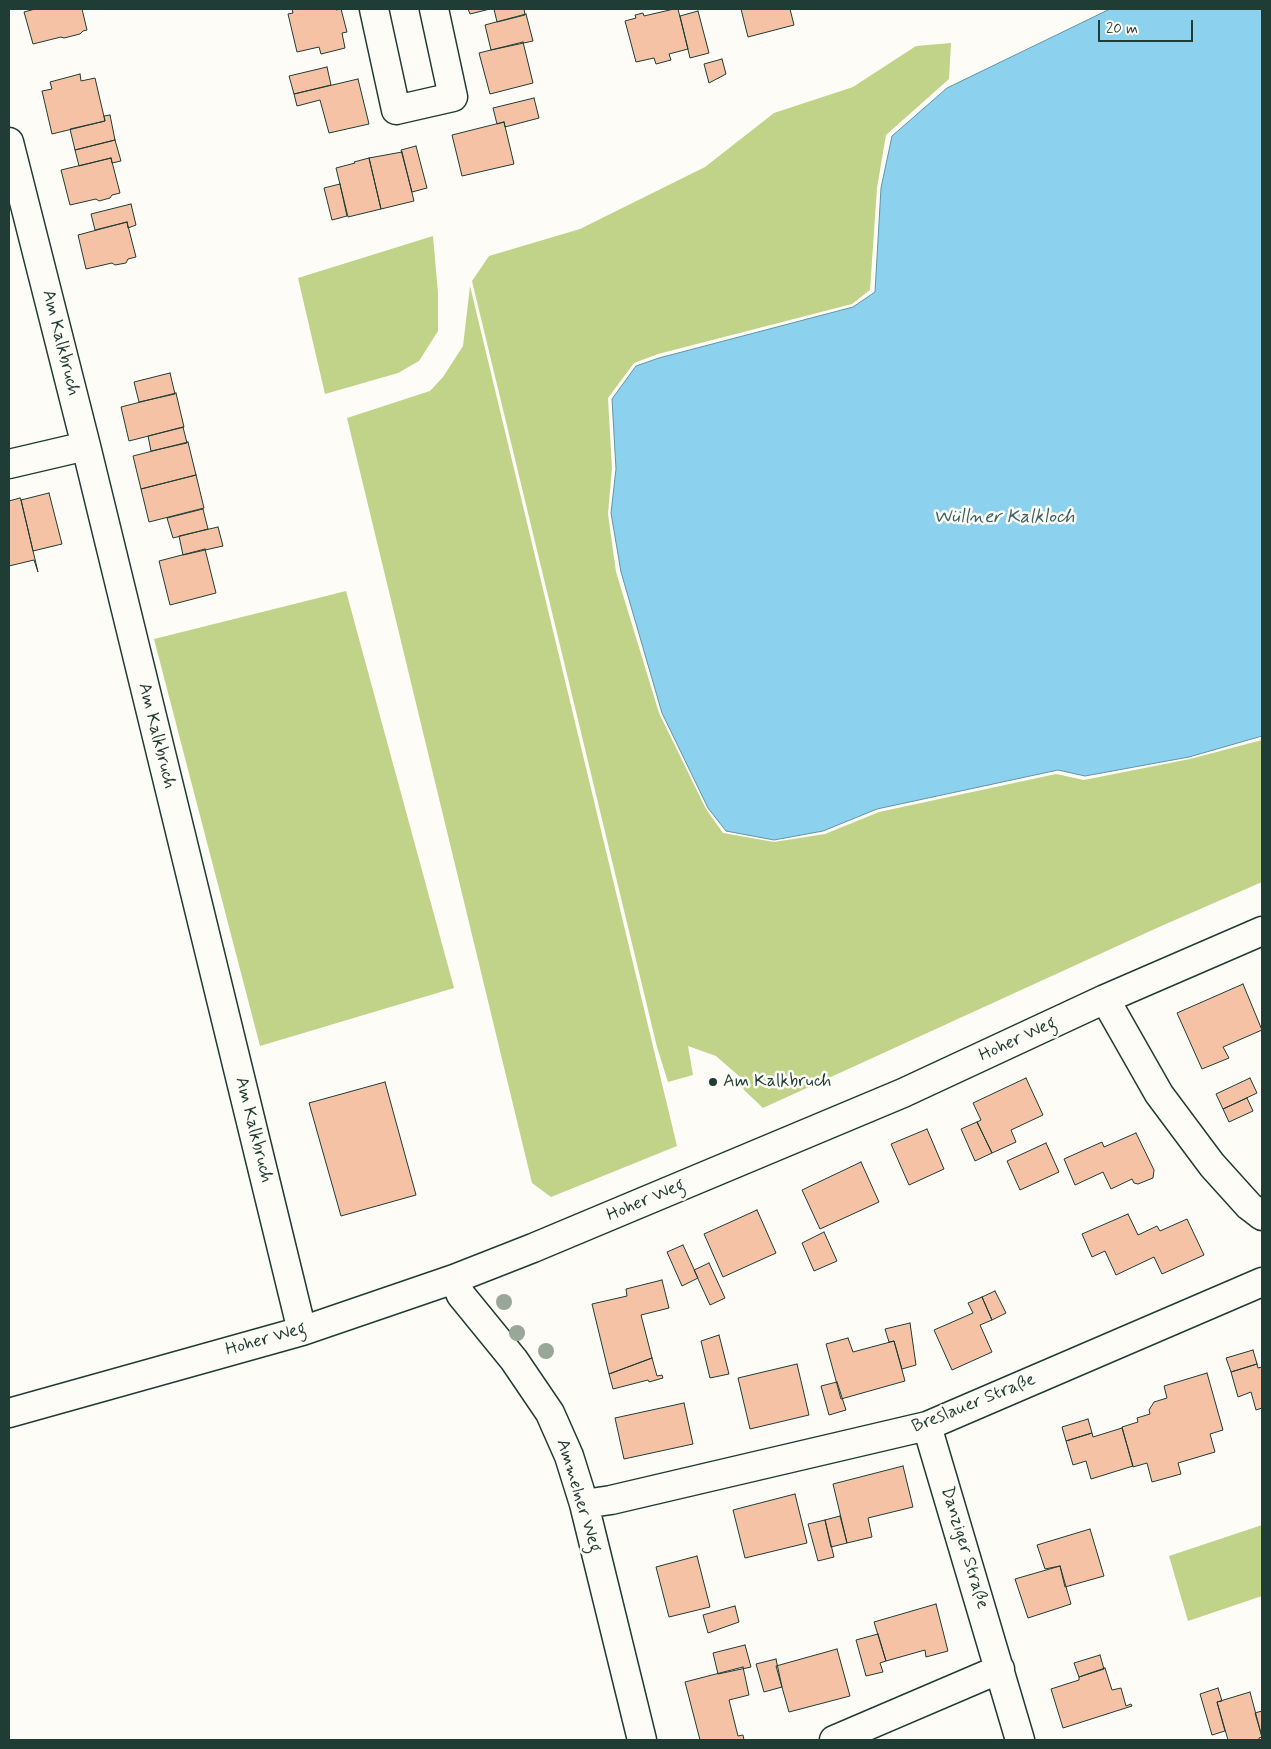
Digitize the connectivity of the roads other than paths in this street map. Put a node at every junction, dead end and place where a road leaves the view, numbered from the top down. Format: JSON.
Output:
{"nodes":[{"id":1,"x":374,"y":9,"type":"edge"},
{"id":2,"x":434,"y":9,"type":"edge"},
{"id":3,"x":9,"y":142,"type":"edge"},
{"id":4,"x":86,"y":446,"type":"junction"},
{"id":5,"x":9,"y":464,"type":"edge"},
{"id":6,"x":1262,"y":931,"type":"edge"},
{"id":7,"x":1105,"y":999,"type":"junction"},
{"id":8,"x":1262,"y":1216,"type":"edge"},
{"id":9,"x":454,"y":1279,"type":"junction"},
{"id":10,"x":1262,"y":1282,"type":"edge"},
{"id":11,"x":302,"y":1331,"type":"junction"},
{"id":12,"x":9,"y":1413,"type":"edge"},
{"id":13,"x":927,"y":1426,"type":"junction"},
{"id":14,"x":584,"y":1504,"type":"junction"},
{"id":15,"x":1000,"y":1669,"type":"junction"},
{"id":16,"x":642,"y":1740,"type":"edge"},
{"id":17,"x":834,"y":1740,"type":"edge"},
{"id":18,"x":1020,"y":1740,"type":"edge"}],
"edges":[{"from":1,"to":2,"type":"street"},
{"from":3,"to":4,"type":"street","name":"Am Kalkbruch"},
{"from":4,"to":5,"type":"street"},
{"from":4,"to":11,"type":"street","name":"Am Kalkbruch"},
{"from":6,"to":7,"type":"street","name":"Hoher Weg"},
{"from":7,"to":8,"type":"street"},
{"from":7,"to":9,"type":"street","name":"Hoher Weg"},
{"from":9,"to":11,"type":"street","name":"Hoher Weg"},
{"from":9,"to":14,"type":"street","name":"Ammelner Weg"},
{"from":10,"to":13,"type":"street","name":"Breslauer Straße"},
{"from":11,"to":12,"type":"street","name":"Hoher Weg"},
{"from":13,"to":14,"type":"street","name":"Breslauer Straße"},
{"from":13,"to":15,"type":"street","name":"Danziger Straße"},
{"from":14,"to":16,"type":"street","name":"Ammelner Weg"},
{"from":15,"to":17,"type":"street"},
{"from":15,"to":18,"type":"street","name":"Danziger Straße"}]}
